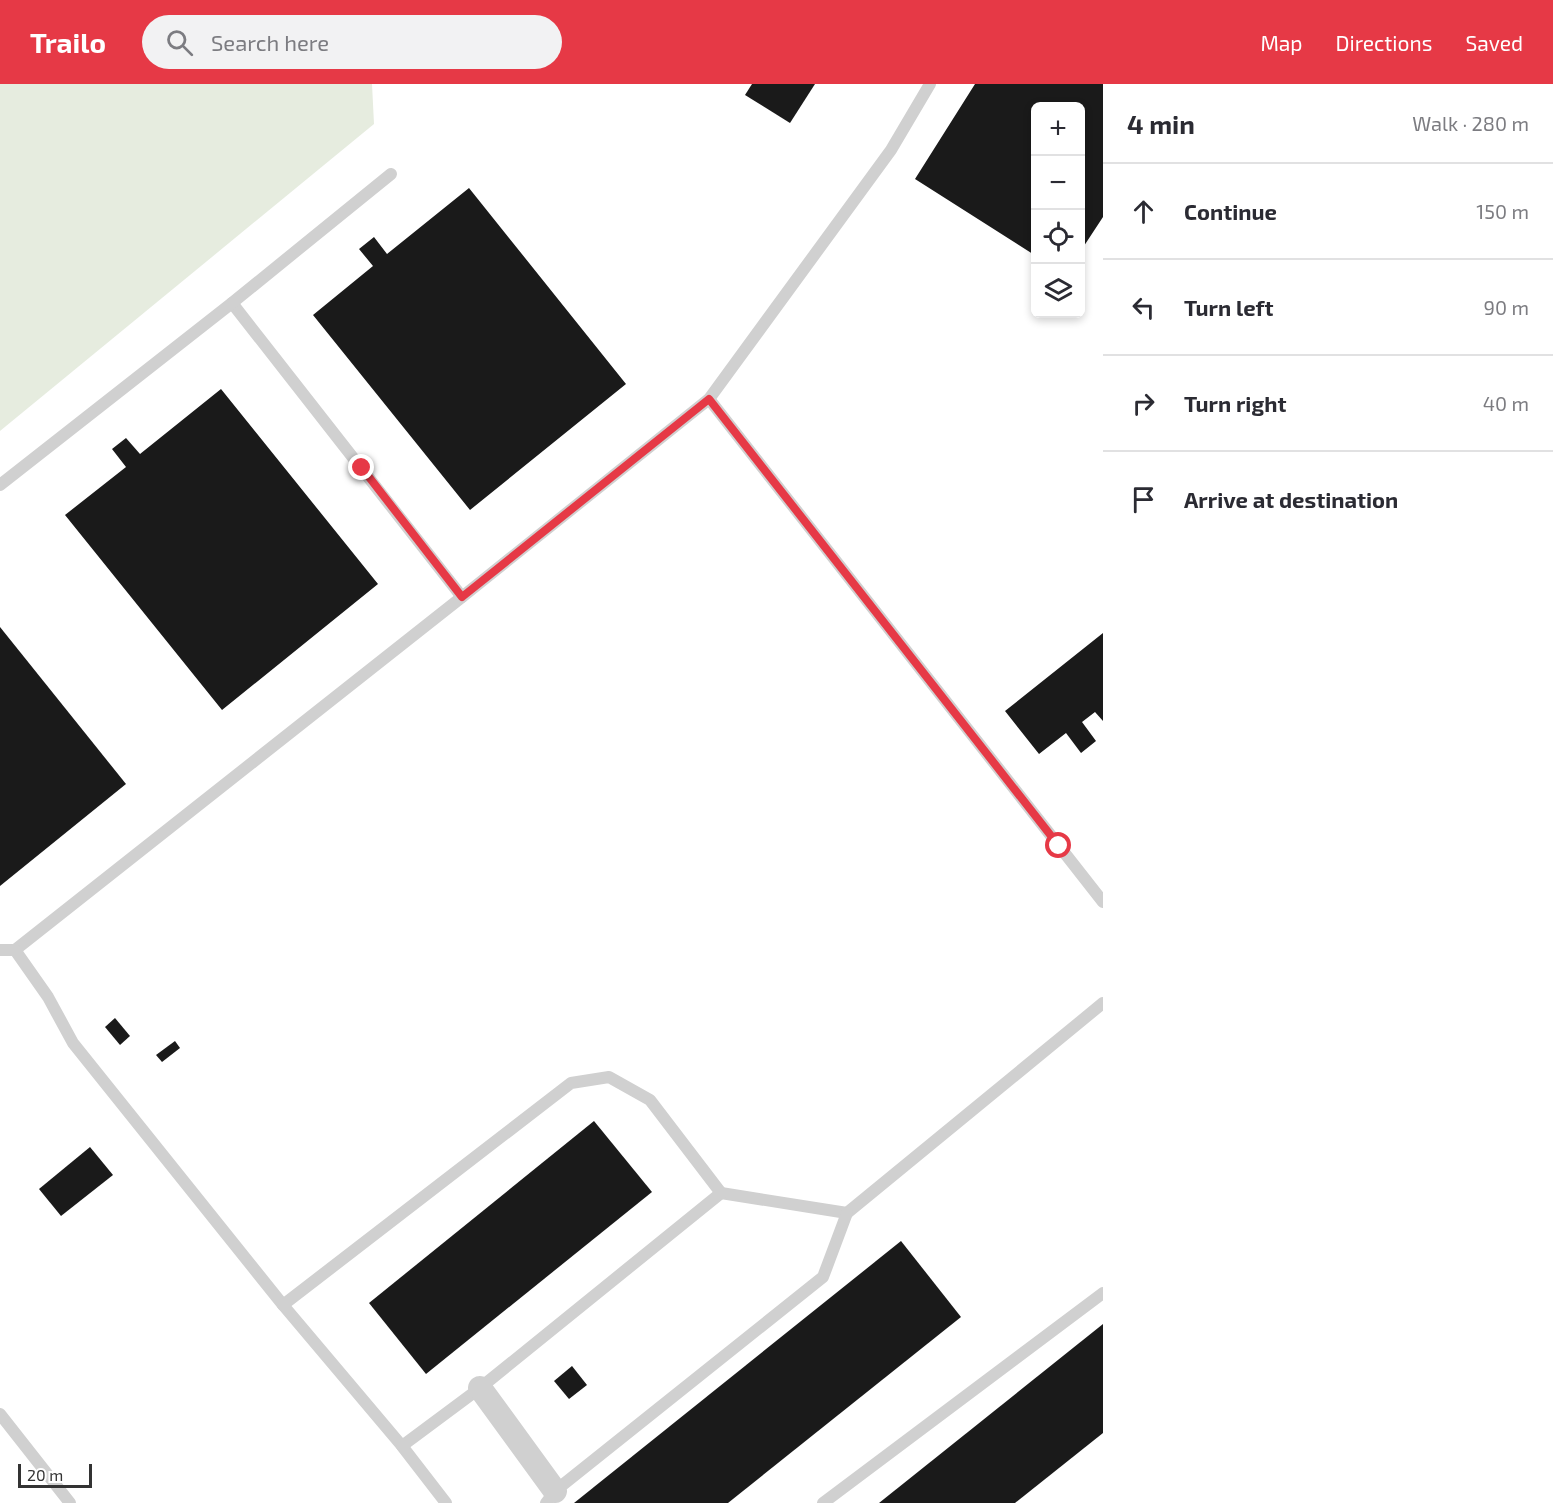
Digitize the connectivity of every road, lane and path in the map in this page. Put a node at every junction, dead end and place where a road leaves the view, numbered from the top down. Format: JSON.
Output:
{"nodes":[{"id":1,"x":930,"y":84,"type":"edge"},
{"id":2,"x":391,"y":174,"type":"dead end"},
{"id":3,"x":232,"y":303,"type":"junction"},
{"id":4,"x":709,"y":399,"type":"junction"},
{"id":5,"x":0,"y":484,"type":"edge"},
{"id":6,"x":462,"y":597,"type":"junction"},
{"id":7,"x":1103,"y":902,"type":"edge"},
{"id":8,"x":0,"y":950,"type":"edge"},
{"id":9,"x":15,"y":950,"type":"junction"},
{"id":10,"x":1103,"y":1003,"type":"edge"},
{"id":11,"x":721,"y":1193,"type":"junction"},
{"id":12,"x":847,"y":1213,"type":"junction"},
{"id":13,"x":1103,"y":1293,"type":"edge"},
{"id":14,"x":283,"y":1305,"type":"junction"},
{"id":15,"x":480,"y":1388,"type":"junction"},
{"id":16,"x":0,"y":1414,"type":"edge"},
{"id":17,"x":402,"y":1446,"type":"junction"},
{"id":18,"x":551,"y":1497,"type":"edge"},
{"id":19,"x":70,"y":1503,"type":"edge"},
{"id":20,"x":446,"y":1503,"type":"edge"},
{"id":21,"x":823,"y":1503,"type":"edge"}],
"edges":[{"from":1,"to":4,"type":"lane"},
{"from":2,"to":3,"type":"lane"},
{"from":3,"to":5,"type":"lane"},
{"from":3,"to":6,"type":"lane"},
{"from":4,"to":6,"type":"lane"},
{"from":4,"to":7,"type":"lane"},
{"from":6,"to":9,"type":"lane"},
{"from":8,"to":9,"type":"lane"},
{"from":9,"to":14,"type":"lane"},
{"from":10,"to":12,"type":"lane"},
{"from":11,"to":12,"type":"lane"},
{"from":11,"to":14,"type":"lane"},
{"from":11,"to":15,"type":"lane"},
{"from":12,"to":18,"type":"lane"},
{"from":13,"to":21,"type":"lane"},
{"from":14,"to":17,"type":"lane"},
{"from":15,"to":17,"type":"lane"},
{"from":15,"to":18,"type":"street"},
{"from":16,"to":19,"type":"lane"},
{"from":17,"to":20,"type":"lane"}]}
